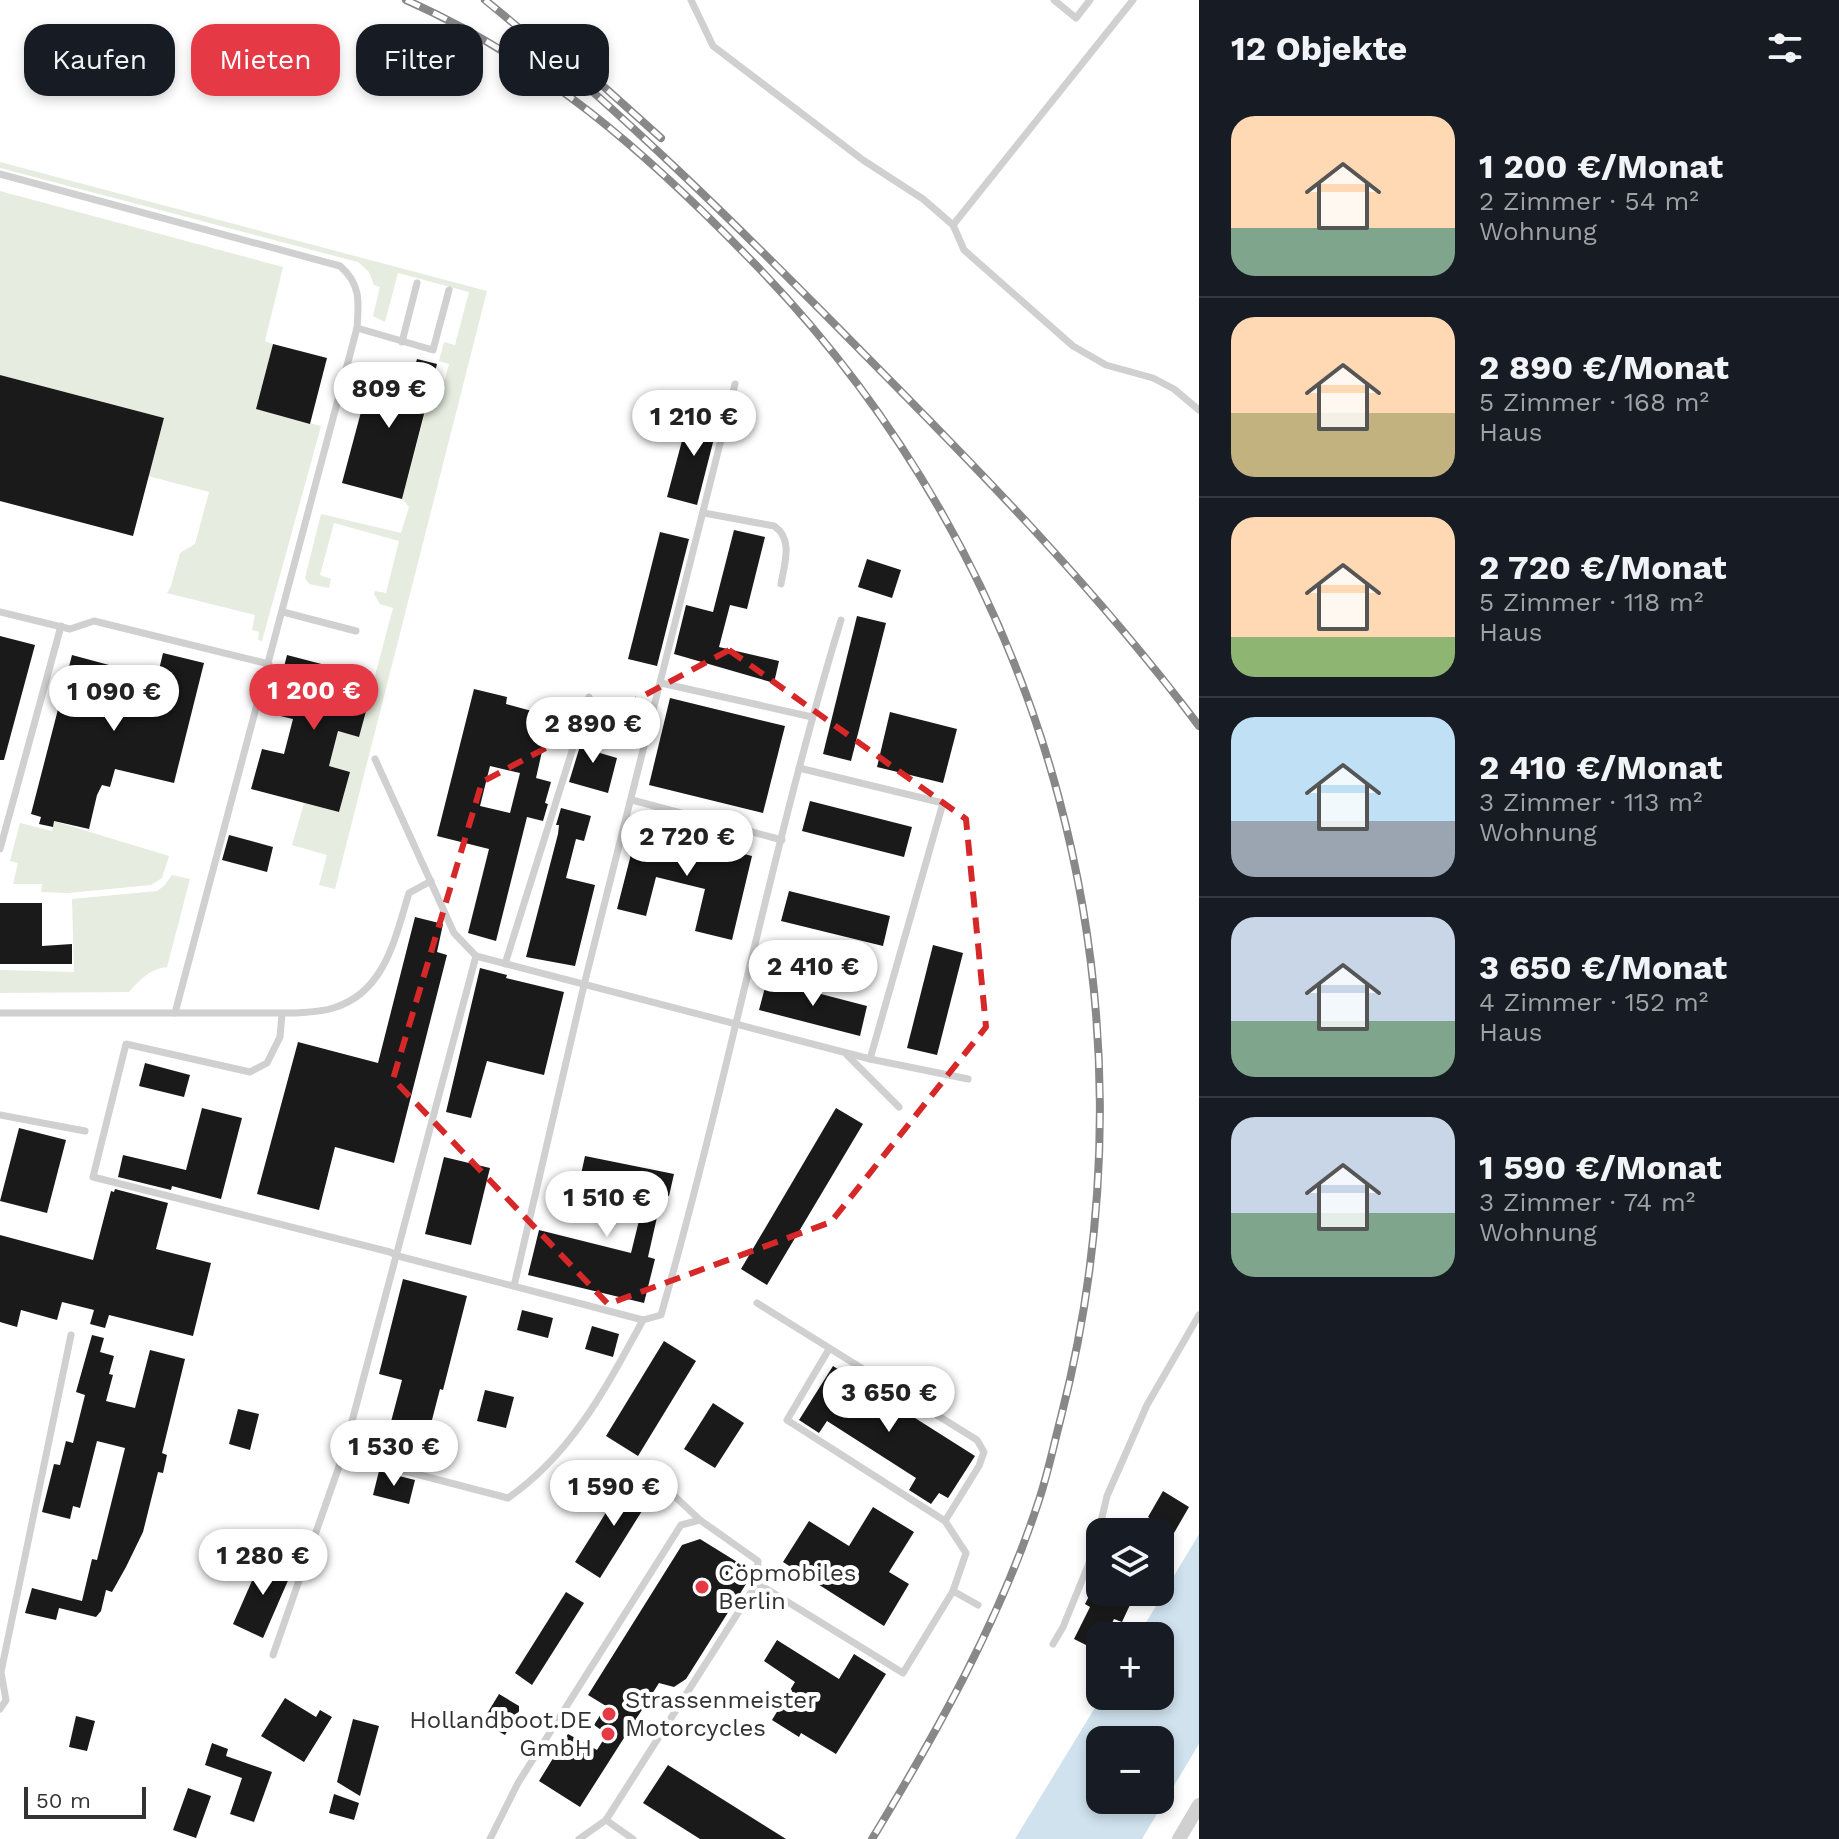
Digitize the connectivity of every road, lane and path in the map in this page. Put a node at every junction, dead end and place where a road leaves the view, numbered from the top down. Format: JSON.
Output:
{"nodes":[{"id":1,"x":691,"y":0,"type":"edge"},
{"id":2,"x":1054,"y":0,"type":"edge"},
{"id":3,"x":1090,"y":0,"type":"edge"},
{"id":4,"x":1133,"y":0,"type":"edge"},
{"id":5,"x":0,"y":174,"type":"edge"},
{"id":6,"x":953,"y":225,"type":"junction"},
{"id":7,"x":417,"y":283,"type":"dead end"},
{"id":8,"x":449,"y":290,"type":"dead end"},
{"id":9,"x":357,"y":328,"type":"junction"},
{"id":10,"x":402,"y":342,"type":"junction"},
{"id":11,"x":735,"y":384,"type":"dead end"},
{"id":12,"x":1199,"y":410,"type":"edge"},
{"id":13,"x":704,"y":513,"type":"junction"},
{"id":14,"x":781,"y":584,"type":"dead end"},
{"id":15,"x":0,"y":612,"type":"edge"},
{"id":16,"x":283,"y":612,"type":"junction"},
{"id":17,"x":841,"y":620,"type":"dead end"},
{"id":18,"x":61,"y":626,"type":"junction"},
{"id":19,"x":356,"y":631,"type":"dead end"},
{"id":20,"x":269,"y":664,"type":"junction"},
{"id":21,"x":661,"y":683,"type":"junction"},
{"id":22,"x":589,"y":697,"type":"dead end"},
{"id":23,"x":812,"y":717,"type":"junction"},
{"id":24,"x":375,"y":759,"type":"dead end"},
{"id":25,"x":799,"y":768,"type":"junction"},
{"id":26,"x":632,"y":800,"type":"junction"},
{"id":27,"x":782,"y":840,"type":"junction"},
{"id":28,"x":0,"y":849,"type":"edge"},
{"id":29,"x":431,"y":881,"type":"junction"},
{"id":30,"x":476,"y":956,"type":"junction"},
{"id":31,"x":505,"y":964,"type":"junction"},
{"id":32,"x":584,"y":985,"type":"junction"},
{"id":33,"x":0,"y":1013,"type":"edge"},
{"id":34,"x":175,"y":1013,"type":"junction"},
{"id":35,"x":282,"y":1014,"type":"junction"},
{"id":36,"x":737,"y":1025,"type":"junction"},
{"id":37,"x":846,"y":1053,"type":"junction"},
{"id":38,"x":870,"y":1059,"type":"junction"},
{"id":39,"x":968,"y":1079,"type":"dead end"},
{"id":40,"x":899,"y":1107,"type":"dead end"},
{"id":41,"x":0,"y":1115,"type":"edge"},
{"id":42,"x":85,"y":1131,"type":"dead end"},
{"id":43,"x":398,"y":1256,"type":"junction"},
{"id":44,"x":514,"y":1286,"type":"junction"},
{"id":45,"x":757,"y":1303,"type":"dead end"},
{"id":46,"x":1199,"y":1315,"type":"edge"},
{"id":47,"x":643,"y":1320,"type":"junction"},
{"id":48,"x":71,"y":1335,"type":"dead end"},
{"id":49,"x":829,"y":1349,"type":"junction"},
{"id":50,"x":343,"y":1455,"type":"junction"},
{"id":51,"x":651,"y":1474,"type":"dead end"},
{"id":52,"x":700,"y":1520,"type":"junction"},
{"id":53,"x":945,"y":1521,"type":"junction"},
{"id":54,"x":757,"y":1583,"type":"junction"},
{"id":55,"x":953,"y":1591,"type":"junction"},
{"id":56,"x":978,"y":1605,"type":"dead end"},
{"id":57,"x":1053,"y":1644,"type":"dead end"},
{"id":58,"x":273,"y":1655,"type":"dead end"},
{"id":59,"x":0,"y":1709,"type":"edge"},
{"id":60,"x":1199,"y":1805,"type":"edge"},
{"id":61,"x":606,"y":1820,"type":"junction"},
{"id":62,"x":490,"y":1839,"type":"edge"},
{"id":63,"x":579,"y":1839,"type":"edge"},
{"id":64,"x":633,"y":1839,"type":"edge"},
{"id":65,"x":1179,"y":1839,"type":"edge"}],
"edges":[{"from":1,"to":6,"type":"lane"},
{"from":2,"to":3,"type":"lane"},
{"from":4,"to":6,"type":"lane"},
{"from":5,"to":9,"type":"lane"},
{"from":6,"to":12,"type":"lane"},
{"from":7,"to":10,"type":"lane"},
{"from":8,"to":10,"type":"lane"},
{"from":9,"to":10,"type":"lane"},
{"from":9,"to":16,"type":"lane"},
{"from":11,"to":13,"type":"lane"},
{"from":13,"to":14,"type":"lane"},
{"from":13,"to":21,"type":"lane"},
{"from":15,"to":18,"type":"lane"},
{"from":16,"to":19,"type":"lane"},
{"from":16,"to":20,"type":"lane"},
{"from":17,"to":23,"type":"lane"},
{"from":18,"to":20,"type":"lane"},
{"from":18,"to":28,"type":"lane"},
{"from":20,"to":34,"type":"lane"},
{"from":21,"to":23,"type":"lane"},
{"from":21,"to":26,"type":"lane"},
{"from":22,"to":31,"type":"lane"},
{"from":23,"to":25,"type":"lane"},
{"from":24,"to":29,"type":"lane"},
{"from":25,"to":27,"type":"lane"},
{"from":25,"to":38,"type":"lane"},
{"from":26,"to":27,"type":"lane"},
{"from":26,"to":32,"type":"lane"},
{"from":27,"to":36,"type":"lane"},
{"from":29,"to":30,"type":"lane"},
{"from":29,"to":35,"type":"lane"},
{"from":30,"to":31,"type":"lane"},
{"from":30,"to":43,"type":"lane"},
{"from":31,"to":32,"type":"lane"},
{"from":32,"to":36,"type":"lane"},
{"from":32,"to":44,"type":"lane"},
{"from":33,"to":34,"type":"lane"},
{"from":34,"to":35,"type":"lane"},
{"from":35,"to":43,"type":"lane"},
{"from":36,"to":37,"type":"lane"},
{"from":36,"to":47,"type":"lane"},
{"from":37,"to":38,"type":"lane"},
{"from":37,"to":40,"type":"lane"},
{"from":38,"to":39,"type":"lane"},
{"from":41,"to":42,"type":"lane"},
{"from":43,"to":44,"type":"lane"},
{"from":43,"to":50,"type":"lane"},
{"from":44,"to":47,"type":"lane"},
{"from":45,"to":49,"type":"lane"},
{"from":46,"to":57,"type":"lane"},
{"from":47,"to":50,"type":"lane"},
{"from":48,"to":59,"type":"lane"},
{"from":49,"to":53,"type":"lane"},
{"from":49,"to":53,"type":"lane"},
{"from":50,"to":58,"type":"lane"},
{"from":51,"to":52,"type":"lane"},
{"from":52,"to":54,"type":"lane"},
{"from":52,"to":62,"type":"lane"},
{"from":53,"to":55,"type":"lane"},
{"from":54,"to":55,"type":"lane"},
{"from":54,"to":61,"type":"lane"},
{"from":55,"to":56,"type":"lane"},
{"from":60,"to":65,"type":"street"},
{"from":61,"to":63,"type":"lane"},
{"from":61,"to":64,"type":"lane"}]}
